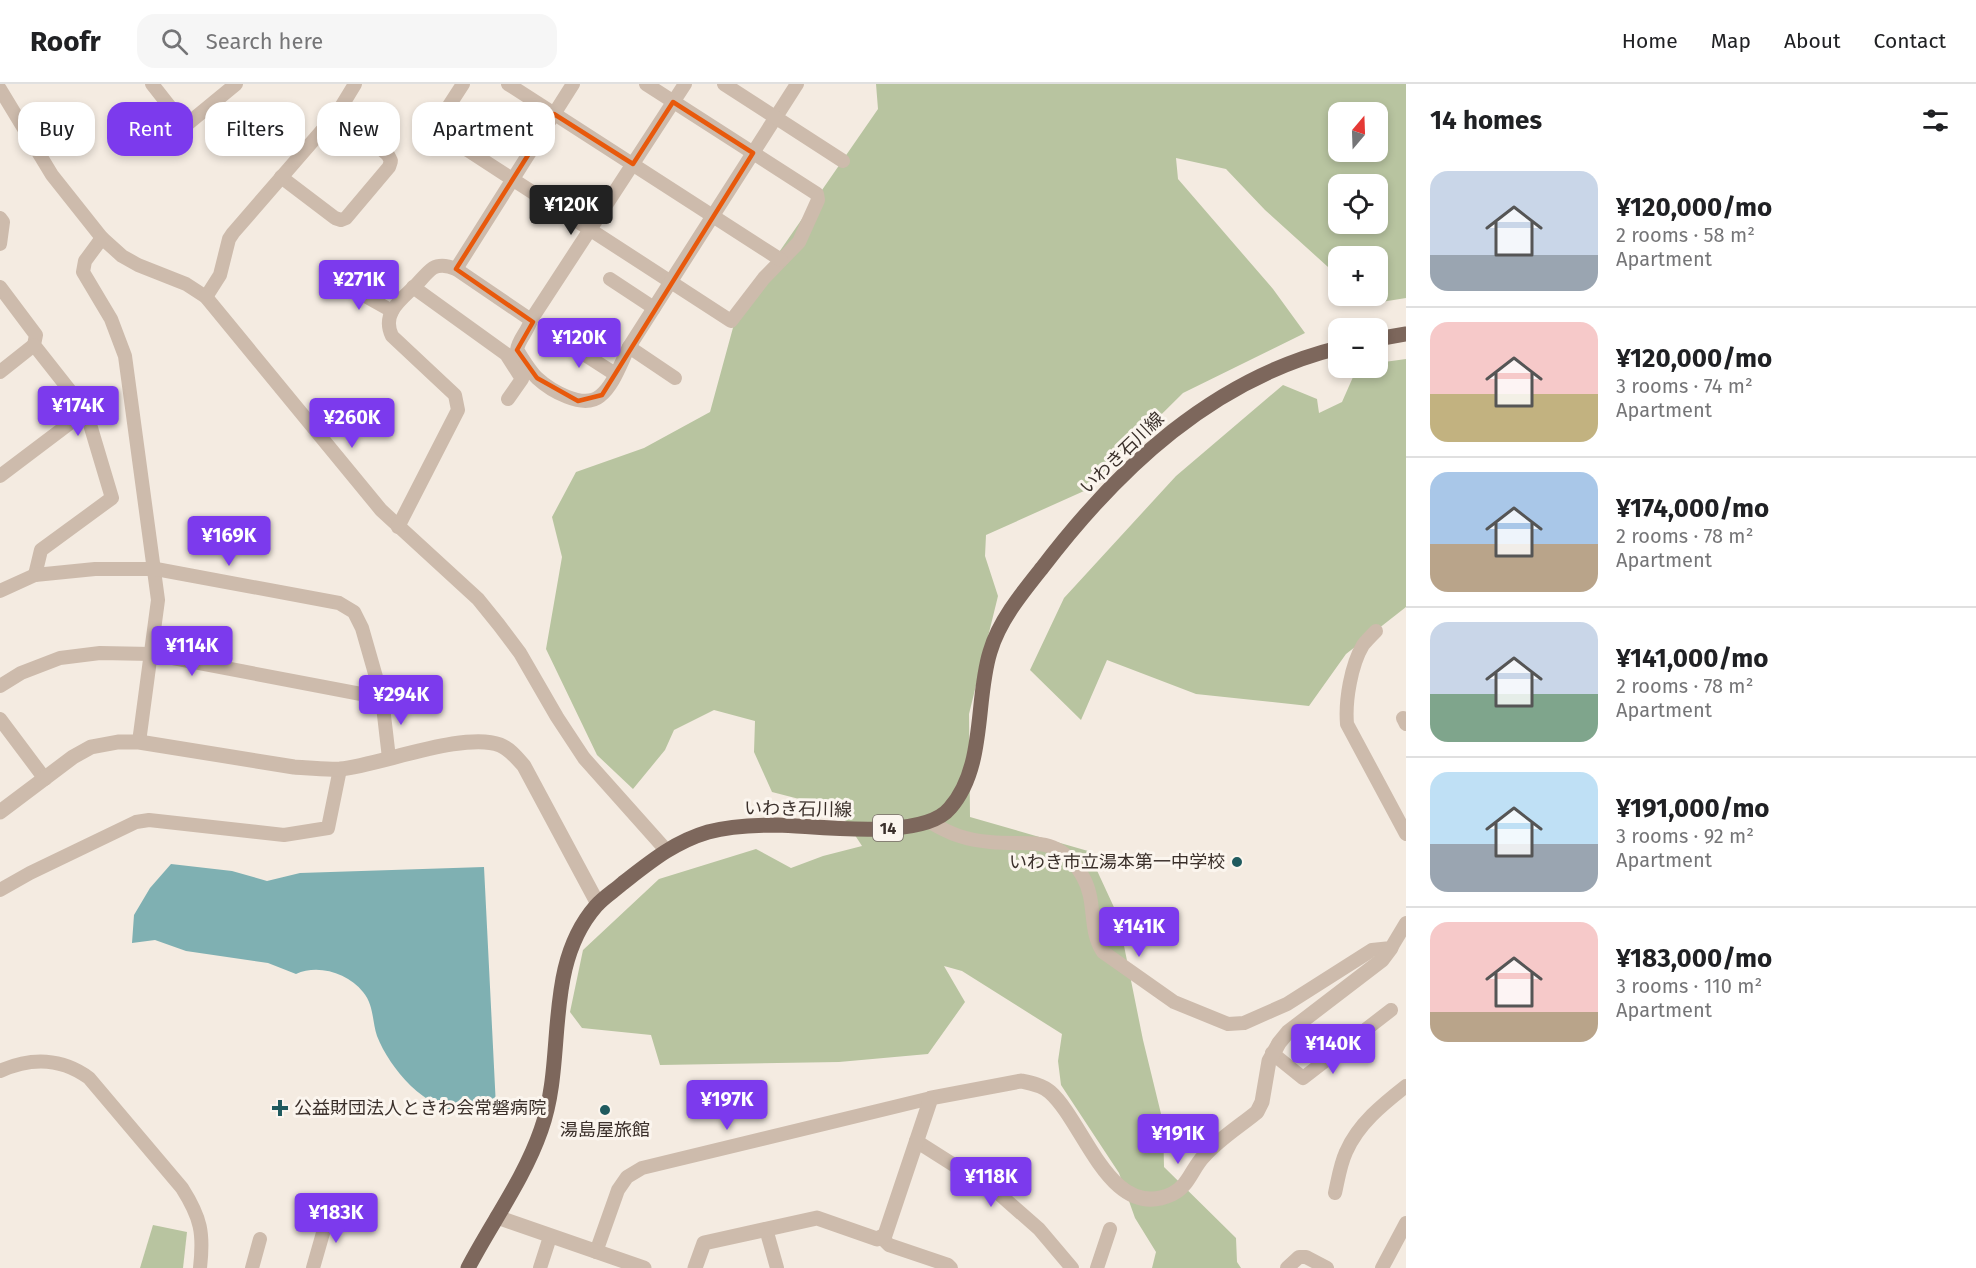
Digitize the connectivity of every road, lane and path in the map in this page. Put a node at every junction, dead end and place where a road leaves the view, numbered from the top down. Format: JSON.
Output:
{"nodes":[{"id":1,"x":152,"y":84,"type":"edge"},
{"id":2,"x":236,"y":84,"type":"edge"},
{"id":3,"x":355,"y":84,"type":"edge"},
{"id":4,"x":464,"y":84,"type":"edge"},
{"id":5,"x":508,"y":84,"type":"edge"},
{"id":6,"x":573,"y":84,"type":"edge"},
{"id":7,"x":646,"y":84,"type":"edge"},
{"id":8,"x":685,"y":84,"type":"edge"},
{"id":9,"x":724,"y":84,"type":"edge"},
{"id":10,"x":797,"y":84,"type":"edge"},
{"id":11,"x":0,"y":89,"type":"edge"},
{"id":12,"x":344,"y":102,"type":"edge"},
{"id":13,"x":536,"y":102,"type":"edge"},
{"id":14,"x":673,"y":102,"type":"junction"},
{"id":15,"x":555,"y":112,"type":"edge"},
{"id":16,"x":555,"y":115,"type":"edge"},
{"id":17,"x":776,"y":117,"type":"junction"},
{"id":18,"x":317,"y":136,"type":"edge"},
{"id":19,"x":753,"y":153,"type":"junction"},
{"id":20,"x":389,"y":156,"type":"edge"},
{"id":21,"x":528,"y":156,"type":"edge"},
{"id":22,"x":843,"y":161,"type":"dead end"},
{"id":23,"x":633,"y":164,"type":"junction"},
{"id":24,"x":282,"y":177,"type":"junction"},
{"id":25,"x":513,"y":179,"type":"junction"},
{"id":26,"x":713,"y":216,"type":"junction"},
{"id":27,"x":0,"y":218,"type":"edge"},
{"id":28,"x":590,"y":229,"type":"junction"},
{"id":29,"x":102,"y":238,"type":"junction"},
{"id":30,"x":0,"y":244,"type":"edge"},
{"id":31,"x":781,"y":260,"type":"junction"},
{"id":32,"x":456,"y":269,"type":"junction"},
{"id":33,"x":610,"y":279,"type":"dead end"},
{"id":34,"x":671,"y":281,"type":"junction"},
{"id":35,"x":342,"y":283,"type":"dead end"},
{"id":36,"x":0,"y":287,"type":"edge"},
{"id":37,"x":413,"y":287,"type":"junction"},
{"id":38,"x":206,"y":297,"type":"junction"},
{"id":39,"x":654,"y":308,"type":"junction"},
{"id":40,"x":392,"y":311,"type":"junction"},
{"id":41,"x":531,"y":320,"type":"junction"},
{"id":42,"x":1406,"y":334,"type":"edge"},
{"id":43,"x":1388,"y":337,"type":"edge"},
{"id":44,"x":560,"y":338,"type":"dead end"},
{"id":45,"x":34,"y":345,"type":"junction"},
{"id":46,"x":629,"y":347,"type":"junction"},
{"id":47,"x":1328,"y":350,"type":"edge"},
{"id":48,"x":0,"y":372,"type":"edge"},
{"id":49,"x":615,"y":374,"type":"junction"},
{"id":50,"x":675,"y":378,"type":"dead end"},
{"id":51,"x":508,"y":399,"type":"dead end"},
{"id":52,"x":86,"y":411,"type":"junction"},
{"id":53,"x":0,"y":476,"type":"edge"},
{"id":54,"x":398,"y":527,"type":"junction"},
{"id":55,"x":156,"y":569,"type":"junction"},
{"id":56,"x":35,"y":575,"type":"junction"},
{"id":57,"x":0,"y":591,"type":"edge"},
{"id":58,"x":1376,"y":631,"type":"dead end"},
{"id":59,"x":152,"y":654,"type":"junction"},
{"id":60,"x":0,"y":686,"type":"edge"},
{"id":61,"x":382,"y":698,"type":"junction"},
{"id":62,"x":0,"y":719,"type":"edge"},
{"id":63,"x":139,"y":742,"type":"junction"},
{"id":64,"x":389,"y":758,"type":"junction"},
{"id":65,"x":340,"y":769,"type":"junction"},
{"id":66,"x":45,"y":779,"type":"junction"},
{"id":67,"x":0,"y":812,"type":"edge"},
{"id":68,"x":930,"y":822,"type":"junction"},
{"id":69,"x":1406,"y":834,"type":"edge"},
{"id":70,"x":666,"y":850,"type":"junction"},
{"id":71,"x":0,"y":890,"type":"edge"},
{"id":72,"x":598,"y":904,"type":"junction"},
{"id":73,"x":1406,"y":923,"type":"edge"},
{"id":74,"x":1391,"y":948,"type":"junction"},
{"id":75,"x":1391,"y":1010,"type":"dead end"},
{"id":76,"x":1272,"y":1053,"type":"junction"},
{"id":77,"x":0,"y":1071,"type":"edge"},
{"id":78,"x":1406,"y":1086,"type":"edge"},
{"id":79,"x":931,"y":1098,"type":"junction"},
{"id":80,"x":916,"y":1141,"type":"junction"},
{"id":81,"x":1335,"y":1193,"type":"dead end"},
{"id":82,"x":329,"y":1212,"type":"dead end"},
{"id":83,"x":497,"y":1217,"type":"junction"},
{"id":84,"x":1406,"y":1223,"type":"edge"},
{"id":85,"x":766,"y":1229,"type":"junction"},
{"id":86,"x":1110,"y":1229,"type":"dead end"},
{"id":87,"x":550,"y":1237,"type":"junction"},
{"id":88,"x":882,"y":1238,"type":"junction"},
{"id":89,"x":260,"y":1239,"type":"dead end"},
{"id":90,"x":596,"y":1252,"type":"junction"},
{"id":91,"x":616,"y":1264,"type":"edge"},
{"id":92,"x":200,"y":1268,"type":"edge"},
{"id":93,"x":252,"y":1268,"type":"edge"},
{"id":94,"x":312,"y":1268,"type":"edge"},
{"id":95,"x":468,"y":1268,"type":"edge"},
{"id":96,"x":540,"y":1268,"type":"edge"},
{"id":97,"x":644,"y":1268,"type":"edge"},
{"id":98,"x":695,"y":1268,"type":"edge"},
{"id":99,"x":777,"y":1268,"type":"edge"},
{"id":100,"x":951,"y":1268,"type":"edge"},
{"id":101,"x":1072,"y":1268,"type":"edge"},
{"id":102,"x":1097,"y":1268,"type":"edge"},
{"id":103,"x":1287,"y":1268,"type":"edge"},
{"id":104,"x":1327,"y":1268,"type":"edge"},
{"id":105,"x":1382,"y":1268,"type":"edge"}],
"edges":[{"from":1,"to":2,"type":"street"},
{"from":3,"to":12,"type":"street"},
{"from":4,"to":25,"type":"street"},
{"from":5,"to":13,"type":"street"},
{"from":6,"to":15,"type":"street"},
{"from":7,"to":14,"type":"street"},
{"from":8,"to":14,"type":"street"},
{"from":9,"to":17,"type":"street"},
{"from":10,"to":17,"type":"street"},
{"from":11,"to":29,"type":"street"},
{"from":14,"to":19,"type":"street"},
{"from":14,"to":23,"type":"street"},
{"from":16,"to":23,"type":"street"},
{"from":17,"to":19,"type":"street"},
{"from":17,"to":22,"type":"street"},
{"from":18,"to":24,"type":"street"},
{"from":19,"to":26,"type":"street"},
{"from":19,"to":31,"type":"street"},
{"from":20,"to":24,"type":"street"},
{"from":21,"to":25,"type":"street"},
{"from":23,"to":26,"type":"street"},
{"from":23,"to":28,"type":"street"},
{"from":24,"to":38,"type":"street"},
{"from":25,"to":28,"type":"street"},
{"from":25,"to":32,"type":"street"},
{"from":26,"to":31,"type":"street"},
{"from":26,"to":34,"type":"street"},
{"from":27,"to":30,"type":"street"},
{"from":28,"to":34,"type":"street"},
{"from":28,"to":41,"type":"street"},
{"from":29,"to":38,"type":"street"},
{"from":29,"to":55,"type":"street"},
{"from":31,"to":34,"type":"street"},
{"from":32,"to":37,"type":"street"},
{"from":32,"to":41,"type":"street"},
{"from":33,"to":39,"type":"street"},
{"from":34,"to":39,"type":"street"},
{"from":35,"to":40,"type":"street"},
{"from":36,"to":45,"type":"street"},
{"from":37,"to":40,"type":"street"},
{"from":37,"to":51,"type":"street"},
{"from":38,"to":54,"type":"street"},
{"from":39,"to":46,"type":"street"},
{"from":40,"to":54,"type":"street"},
{"from":41,"to":49,"type":"street"},
{"from":42,"to":43,"type":"main road"},
{"from":44,"to":49,"type":"street"},
{"from":45,"to":48,"type":"street"},
{"from":45,"to":52,"type":"street"},
{"from":46,"to":49,"type":"street"},
{"from":46,"to":50,"type":"street"},
{"from":47,"to":68,"type":"main road","name":"いわき石川線","number":"14"},
{"from":52,"to":53,"type":"street"},
{"from":52,"to":56,"type":"street"},
{"from":54,"to":70,"type":"street"},
{"from":55,"to":56,"type":"street"},
{"from":55,"to":59,"type":"street"},
{"from":55,"to":61,"type":"street"},
{"from":56,"to":57,"type":"street"},
{"from":58,"to":69,"type":"street"},
{"from":59,"to":60,"type":"street"},
{"from":59,"to":61,"type":"street"},
{"from":59,"to":63,"type":"street"},
{"from":61,"to":64,"type":"street"},
{"from":62,"to":66,"type":"street"},
{"from":63,"to":65,"type":"street"},
{"from":63,"to":66,"type":"street"},
{"from":64,"to":65,"type":"street"},
{"from":64,"to":72,"type":"street"},
{"from":65,"to":71,"type":"street"},
{"from":66,"to":67,"type":"street"},
{"from":68,"to":70,"type":"main road","name":"いわき石川線","number":"14"},
{"from":68,"to":74,"type":"street"},
{"from":70,"to":72,"type":"main road","name":"いわき石川線","number":"14"},
{"from":72,"to":83,"type":"main road","name":"いわき石川線","number":"14"},
{"from":73,"to":74,"type":"street"},
{"from":74,"to":76,"type":"street"},
{"from":75,"to":76,"type":"street"},
{"from":76,"to":79,"type":"street"},
{"from":77,"to":92,"type":"street"},
{"from":78,"to":81,"type":"street"},
{"from":79,"to":80,"type":"street"},
{"from":79,"to":90,"type":"street"},
{"from":80,"to":88,"type":"street"},
{"from":80,"to":101,"type":"street"},
{"from":82,"to":94,"type":"street"},
{"from":83,"to":87,"type":"street"},
{"from":83,"to":95,"type":"main road","name":"いわき石川線","number":"14"},
{"from":84,"to":105,"type":"street"},
{"from":85,"to":88,"type":"street"},
{"from":85,"to":98,"type":"street"},
{"from":85,"to":99,"type":"street"},
{"from":86,"to":102,"type":"street"},
{"from":87,"to":90,"type":"street"},
{"from":87,"to":96,"type":"street"},
{"from":88,"to":100,"type":"street"},
{"from":89,"to":93,"type":"street"},
{"from":90,"to":91,"type":"street"},
{"from":91,"to":97,"type":"street"},
{"from":103,"to":104,"type":"street"}]}
